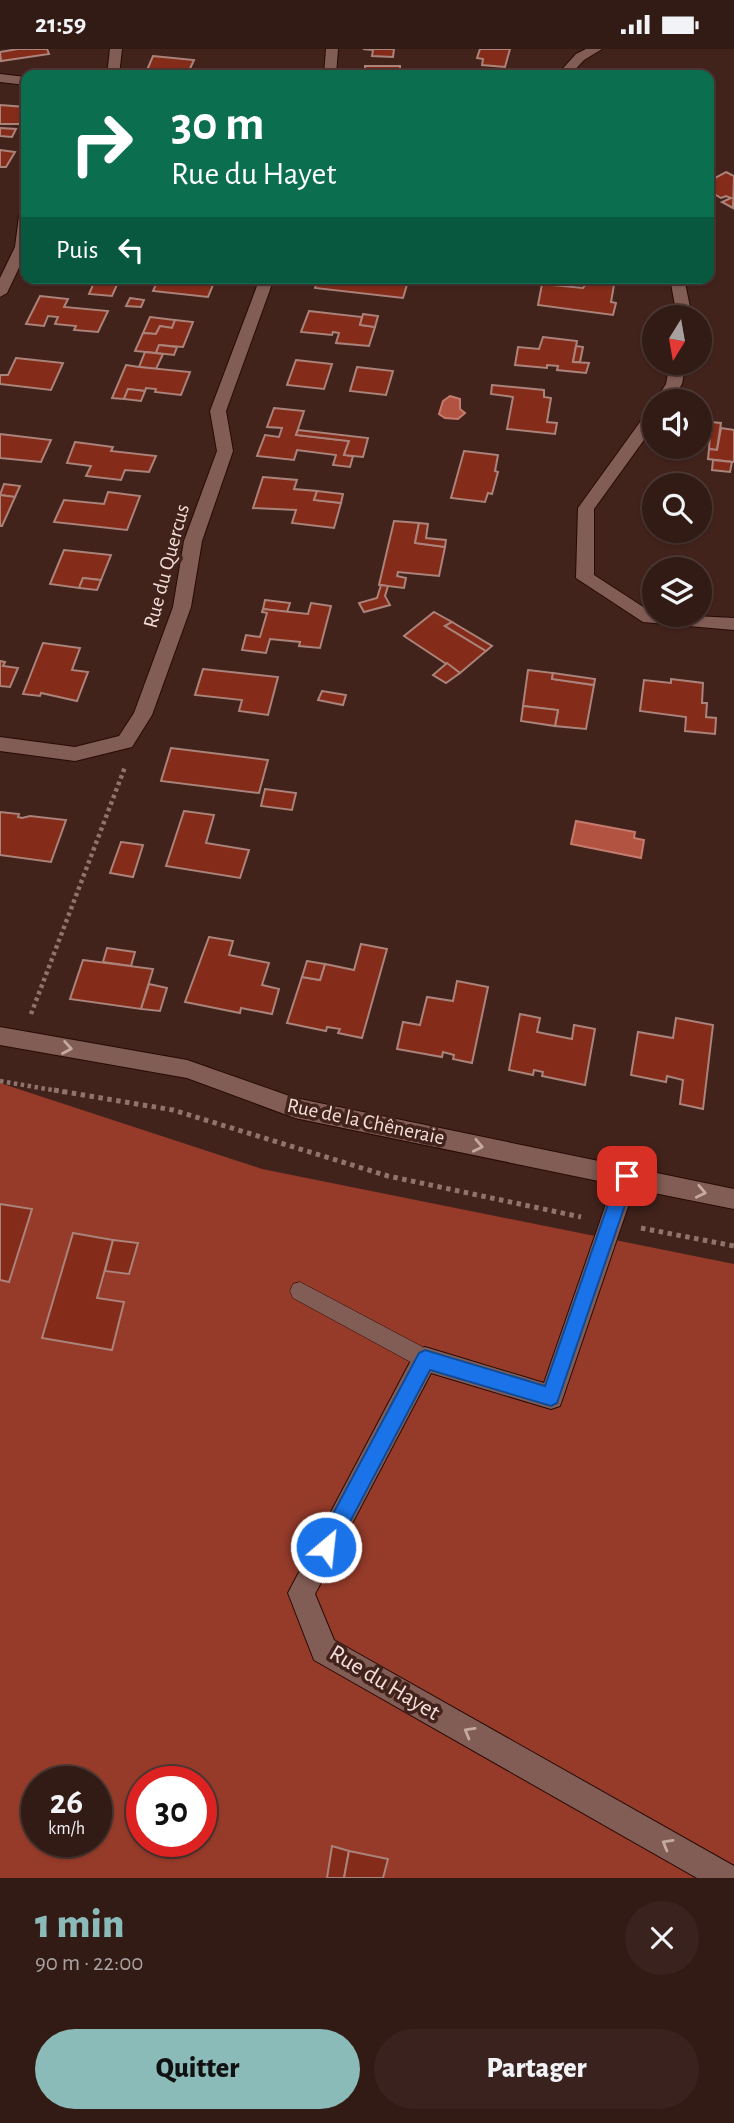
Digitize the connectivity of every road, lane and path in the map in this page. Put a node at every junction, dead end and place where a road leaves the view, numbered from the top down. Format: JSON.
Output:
{"nodes":[{"id":1,"x":116,"y":49,"type":"edge"},
{"id":2,"x":332,"y":49,"type":"edge"},
{"id":3,"x":596,"y":49,"type":"edge"},
{"id":4,"x":114,"y":70,"type":"edge"},
{"id":5,"x":330,"y":70,"type":"edge"},
{"id":6,"x":568,"y":70,"type":"edge"},
{"id":7,"x":0,"y":78,"type":"edge"},
{"id":8,"x":21,"y":80,"type":"edge"},
{"id":9,"x":21,"y":249,"type":"edge"},
{"id":10,"x":263,"y":284,"type":"edge"},
{"id":11,"x":678,"y":284,"type":"edge"},
{"id":12,"x":0,"y":293,"type":"edge"},
{"id":13,"x":683,"y":305,"type":"edge"},
{"id":14,"x":642,"y":431,"type":"edge"},
{"id":15,"x":734,"y":624,"type":"edge"},
{"id":16,"x":125,"y":742,"type":"junction"},
{"id":17,"x":0,"y":744,"type":"edge"},
{"id":18,"x":0,"y":1036,"type":"edge"},
{"id":19,"x":23,"y":1040,"type":"junction"},
{"id":20,"x":0,"y":1081,"type":"edge"},
{"id":21,"x":627,"y":1176,"type":"junction"},
{"id":22,"x":734,"y":1199,"type":"edge"},
{"id":23,"x":612,"y":1223,"type":"junction"},
{"id":24,"x":734,"y":1246,"type":"edge"},
{"id":25,"x":300,"y":1291,"type":"dead end"},
{"id":26,"x":425,"y":1359,"type":"junction"},
{"id":27,"x":726,"y":1878,"type":"edge"}],
"edges":[{"from":1,"to":4,"type":"street"},
{"from":2,"to":5,"type":"street"},
{"from":3,"to":6,"type":"street"},
{"from":7,"to":8,"type":"street"},
{"from":9,"to":12,"type":"street"},
{"from":10,"to":16,"type":"street","name":"Rue du Quercus"},
{"from":11,"to":13,"type":"street"},
{"from":14,"to":15,"type":"street"},
{"from":16,"to":17,"type":"street"},
{"from":16,"to":19,"type":"path"},
{"from":18,"to":19,"type":"street","name":"Rue de la Chêneraie"},
{"from":19,"to":21,"type":"street","name":"Rue de la Chêneraie","one_way":true},
{"from":20,"to":23,"type":"path"},
{"from":21,"to":22,"type":"street","name":"Rue de la Chêneraie","one_way":true},
{"from":21,"to":23,"type":"street"},
{"from":23,"to":24,"type":"path"},
{"from":23,"to":26,"type":"street"},
{"from":25,"to":26,"type":"lane"},
{"from":27,"to":26,"type":"street","name":"Rue du Hayet","one_way":true}]}
